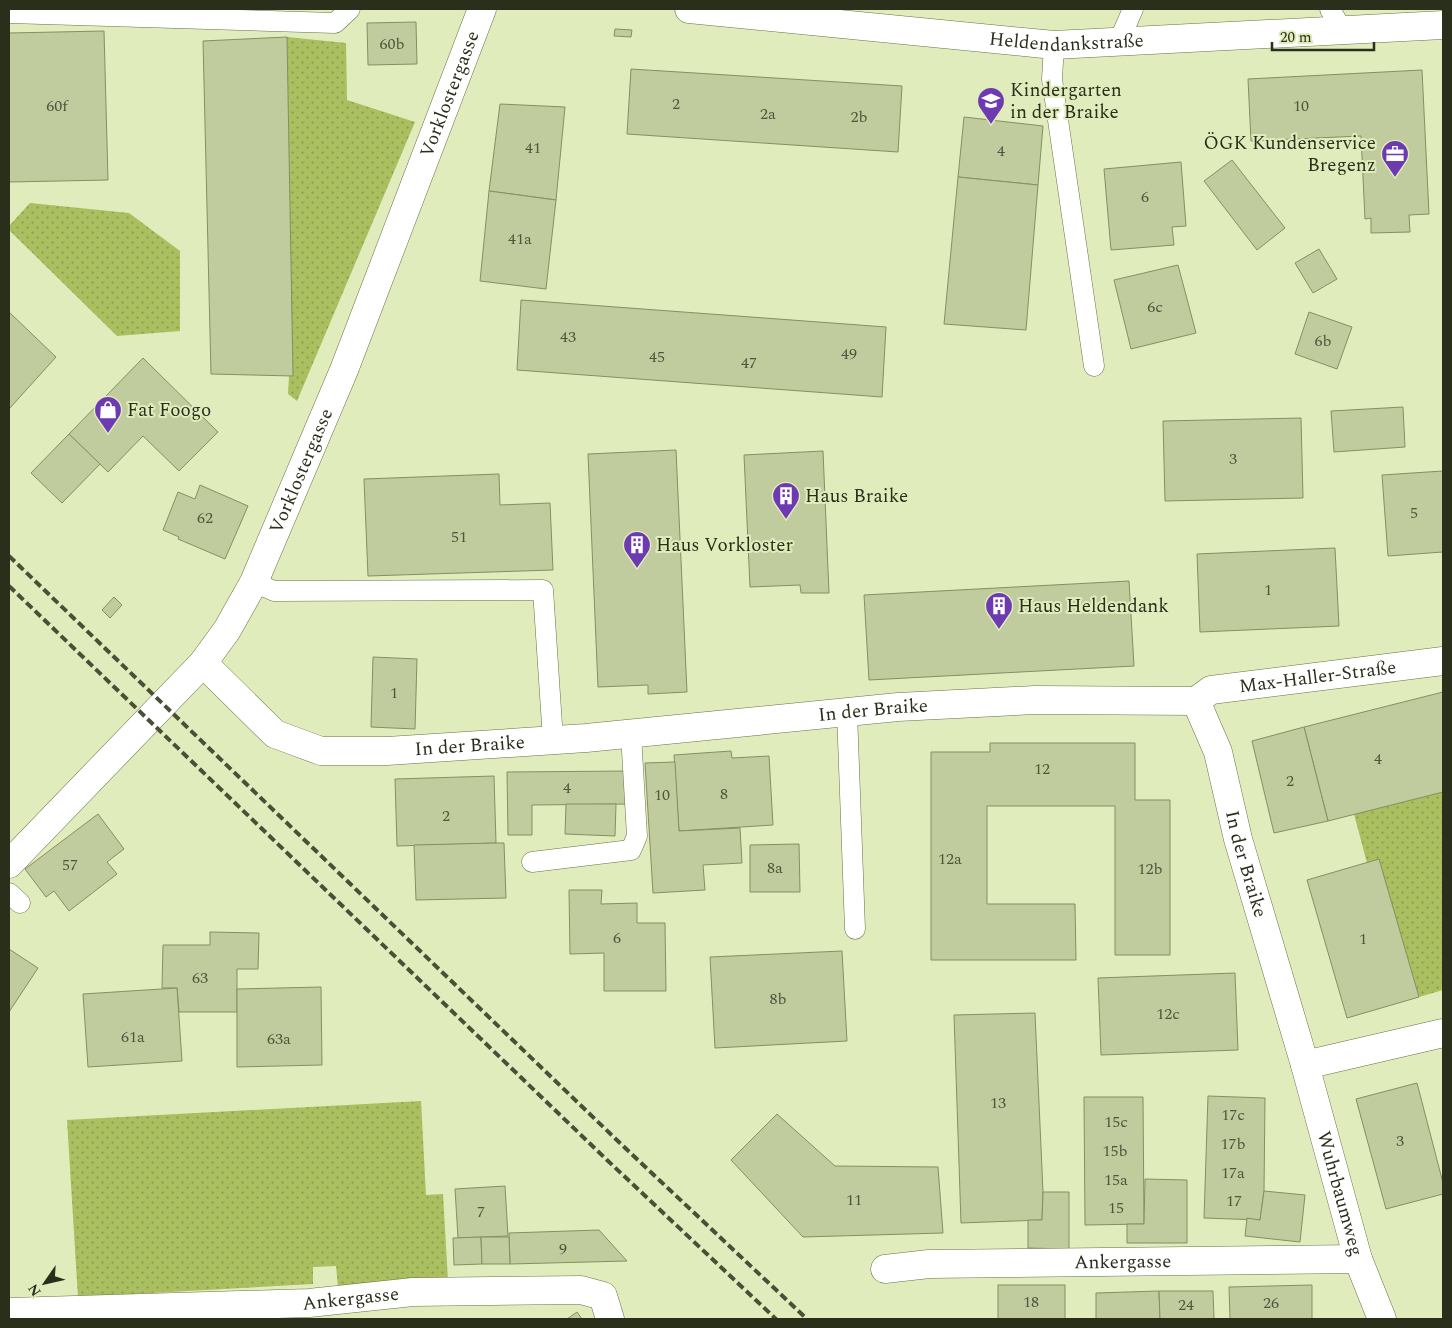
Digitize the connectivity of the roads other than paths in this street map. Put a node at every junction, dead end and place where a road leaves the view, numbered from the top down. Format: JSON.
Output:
{"nodes":[{"id":1,"x":350,"y":9,"type":"edge"},
{"id":2,"x":482,"y":9,"type":"edge"},
{"id":3,"x":689,"y":9,"type":"edge"},
{"id":4,"x":1133,"y":9,"type":"edge"},
{"id":5,"x":9,"y":13,"type":"edge"},
{"id":6,"x":1336,"y":19,"type":"edge"},
{"id":7,"x":1443,"y":25,"type":"edge"},
{"id":8,"x":1119,"y":41,"type":"junction"},
{"id":9,"x":1054,"y":44,"type":"junction"},
{"id":10,"x":1094,"y":366,"type":"dead end"},
{"id":11,"x":254,"y":582,"type":"junction"},
{"id":12,"x":1443,"y":661,"type":"edge"},
{"id":13,"x":203,"y":663,"type":"junction"},
{"id":14,"x":1196,"y":701,"type":"junction"},
{"id":15,"x":847,"y":712,"type":"junction"},
{"id":16,"x":631,"y":734,"type":"junction"},
{"id":17,"x":553,"y":740,"type":"junction"},
{"id":18,"x":532,"y":862,"type":"dead end"},
{"id":19,"x":9,"y":864,"type":"edge"},
{"id":20,"x":855,"y":929,"type":"dead end"},
{"id":21,"x":1443,"y":1033,"type":"edge"},
{"id":22,"x":1304,"y":1065,"type":"junction"},
{"id":23,"x":1358,"y":1258,"type":"junction"},
{"id":24,"x":885,"y":1269,"type":"dead end"},
{"id":25,"x":606,"y":1308,"type":"edge"},
{"id":26,"x":309,"y":1311,"type":"edge"},
{"id":27,"x":23,"y":1315,"type":"edge"},
{"id":28,"x":1382,"y":1319,"type":"edge"}],
"edges":[{"from":1,"to":5,"type":"lane"},
{"from":2,"to":11,"type":"street","name":"Vorklostergasse"},
{"from":3,"to":9,"type":"street","name":"Heldendankstraße"},
{"from":4,"to":8,"type":"lane"},
{"from":6,"to":7,"type":"street","name":"Heldendankstraße"},
{"from":6,"to":8,"type":"street","name":"Heldendankstraße"},
{"from":8,"to":9,"type":"street","name":"Heldendankstraße"},
{"from":9,"to":10,"type":"lane"},
{"from":11,"to":13,"type":"street","name":"Vorklostergasse"},
{"from":11,"to":17,"type":"lane"},
{"from":12,"to":14,"type":"street","name":"Max-Haller-Straße"},
{"from":13,"to":17,"type":"street","name":"In der Braike"},
{"from":13,"to":19,"type":"street","name":"Vorklostergasse"},
{"from":14,"to":15,"type":"street","name":"In der Braike"},
{"from":14,"to":22,"type":"street","name":"In der Braike"},
{"from":15,"to":16,"type":"street","name":"In der Braike"},
{"from":15,"to":20,"type":"lane"},
{"from":16,"to":17,"type":"street","name":"In der Braike"},
{"from":16,"to":18,"type":"lane"},
{"from":21,"to":22,"type":"street"},
{"from":22,"to":23,"type":"street","name":"Wuhrbaumweg"},
{"from":23,"to":24,"type":"street","name":"Ankergasse"},
{"from":23,"to":28,"type":"street","name":"Wuhrbaumweg"},
{"from":25,"to":26,"type":"street","name":"Ankergasse"},
{"from":26,"to":27,"type":"street","name":"Ankergasse"}]}
